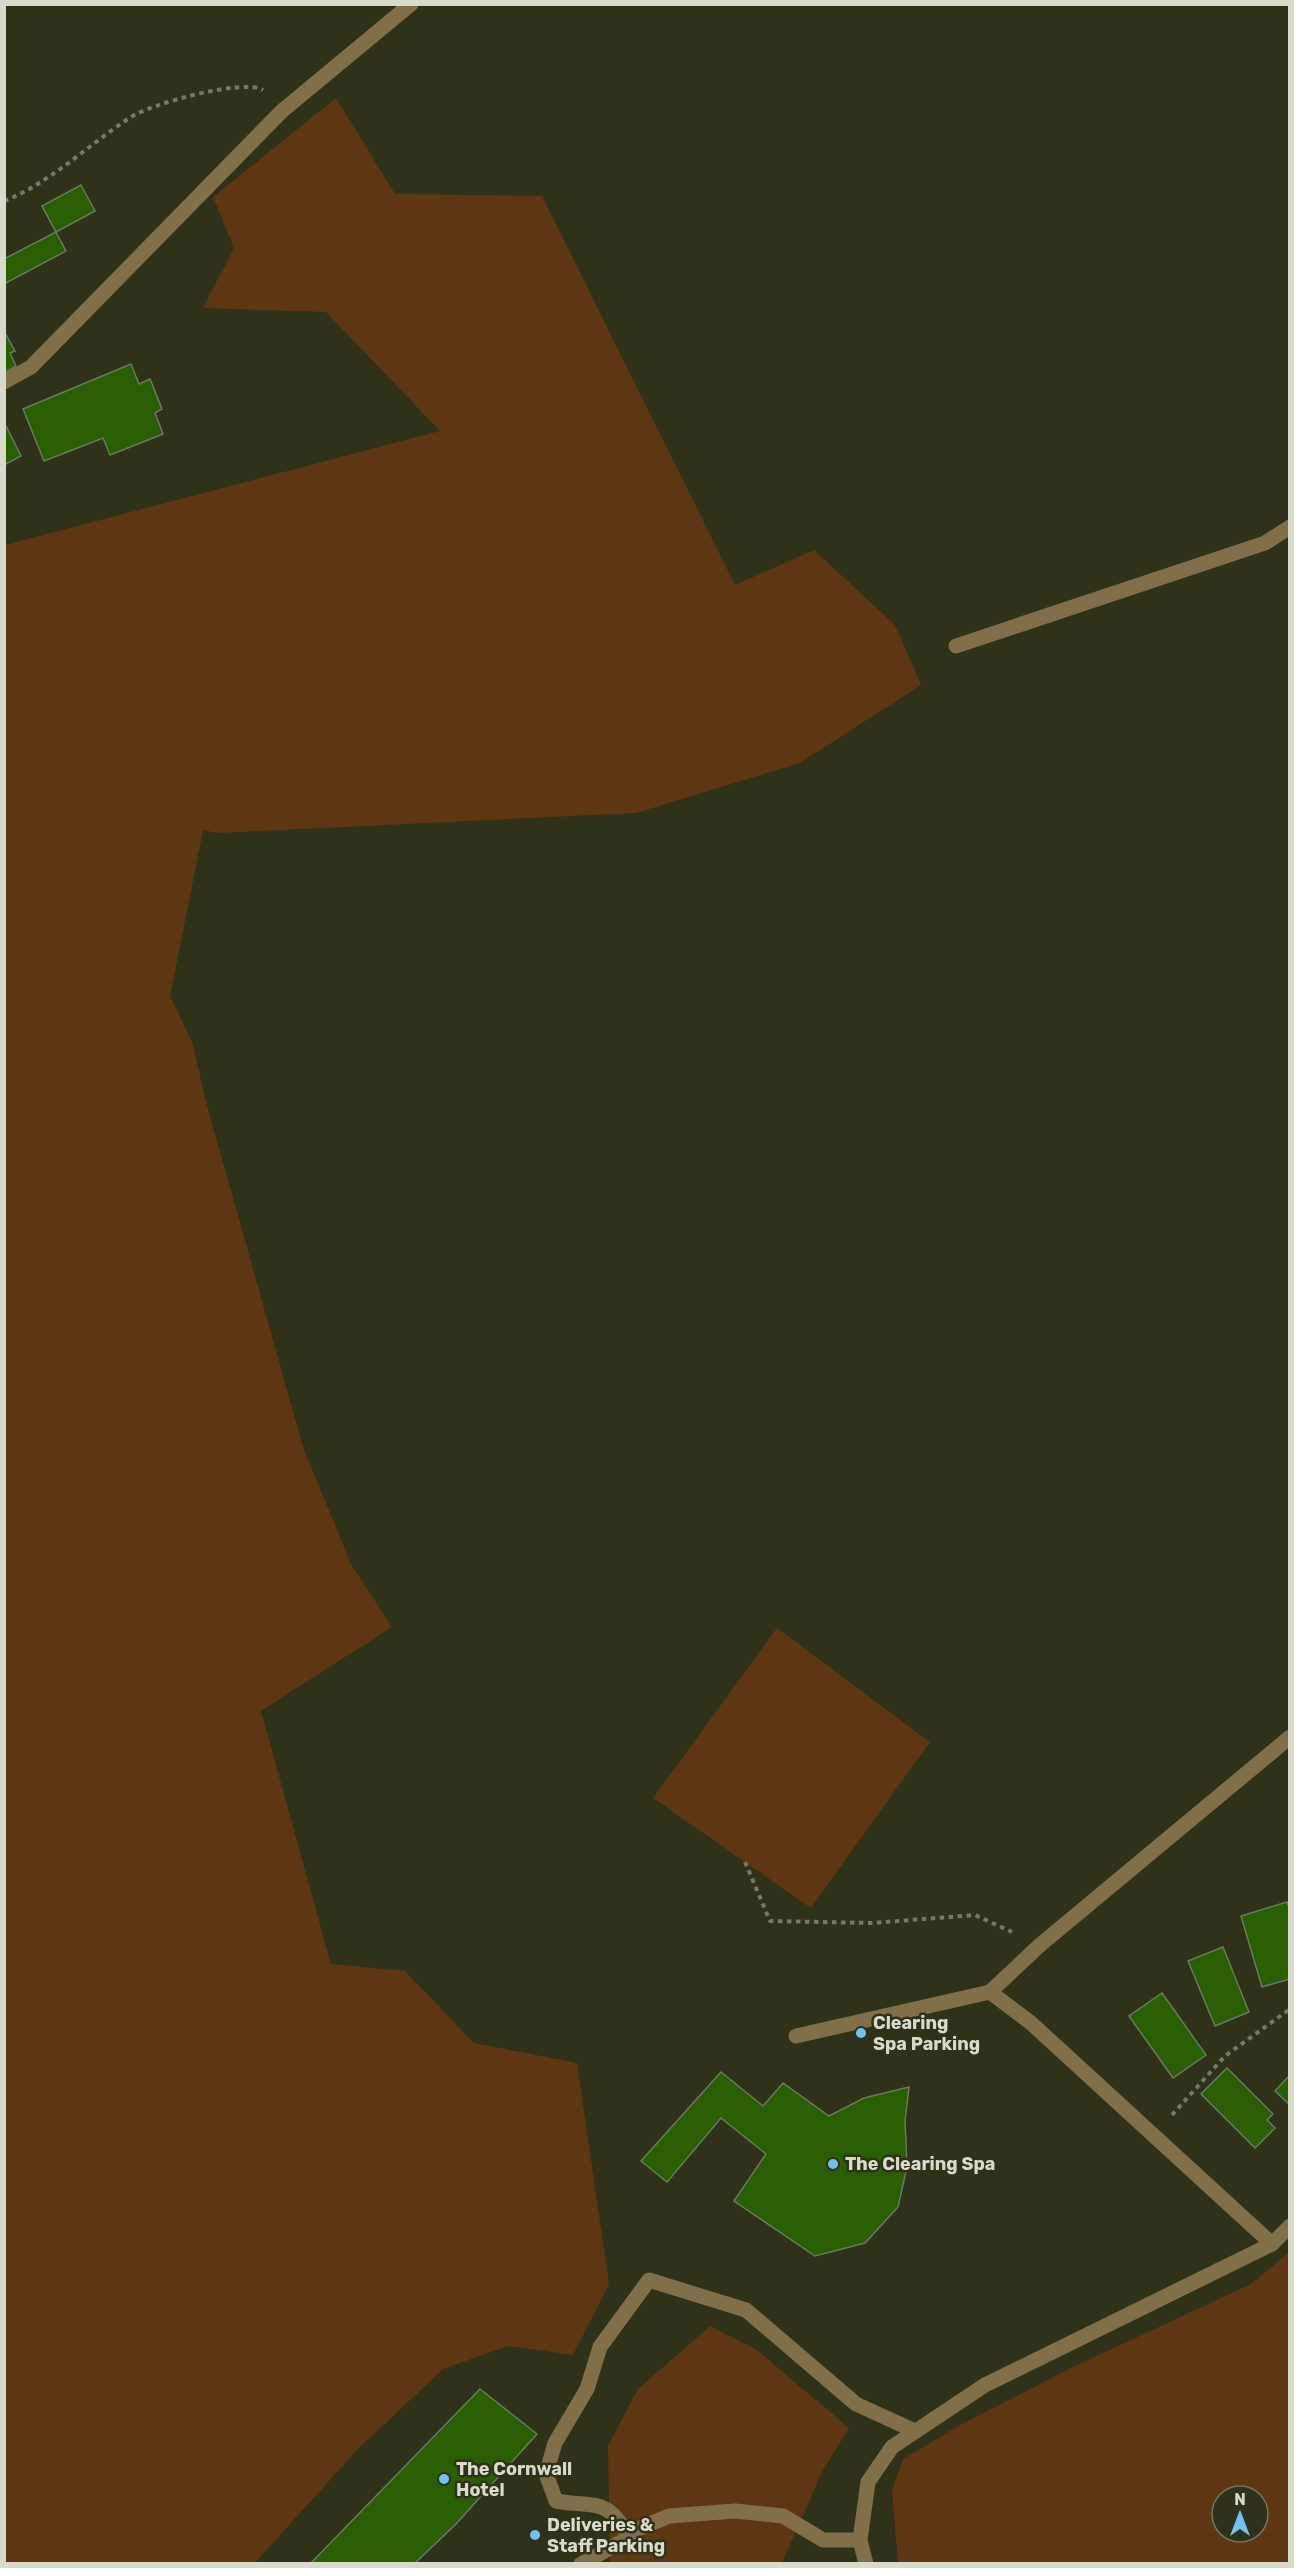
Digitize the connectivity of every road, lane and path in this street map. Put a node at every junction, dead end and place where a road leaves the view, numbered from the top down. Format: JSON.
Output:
{"nodes":[{"id":1,"x":411,"y":4,"type":"edge"},
{"id":2,"x":290,"y":105,"type":"junction"},
{"id":3,"x":4,"y":201,"type":"edge"},
{"id":4,"x":4,"y":382,"type":"edge"},
{"id":5,"x":1290,"y":527,"type":"edge"},
{"id":6,"x":956,"y":646,"type":"dead end"},
{"id":7,"x":1290,"y":1737,"type":"edge"},
{"id":8,"x":745,"y":1862,"type":"dead end"},
{"id":9,"x":1040,"y":1945,"type":"junction"},
{"id":10,"x":990,"y":1992,"type":"junction"},
{"id":11,"x":1290,"y":2009,"type":"edge"},
{"id":12,"x":796,"y":2036,"type":"dead end"},
{"id":13,"x":1153,"y":2135,"type":"junction"},
{"id":14,"x":1290,"y":2226,"type":"edge"},
{"id":15,"x":1272,"y":2244,"type":"junction"},
{"id":16,"x":915,"y":2431,"type":"junction"},
{"id":17,"x":628,"y":2536,"type":"junction"},
{"id":18,"x":860,"y":2540,"type":"junction"},
{"id":19,"x":582,"y":2564,"type":"edge"},
{"id":20,"x":866,"y":2564,"type":"edge"}],
"edges":[{"from":1,"to":2,"type":"lane"},
{"from":2,"to":3,"type":"path"},
{"from":2,"to":4,"type":"lane"},
{"from":5,"to":6,"type":"lane"},
{"from":7,"to":9,"type":"lane"},
{"from":8,"to":9,"type":"path"},
{"from":9,"to":10,"type":"lane"},
{"from":10,"to":12,"type":"lane"},
{"from":10,"to":13,"type":"lane"},
{"from":11,"to":13,"type":"path"},
{"from":13,"to":15,"type":"lane"},
{"from":14,"to":15,"type":"lane"},
{"from":15,"to":16,"type":"lane"},
{"from":16,"to":17,"type":"lane"},
{"from":16,"to":18,"type":"lane"},
{"from":17,"to":18,"type":"lane"},
{"from":17,"to":19,"type":"lane"},
{"from":18,"to":20,"type":"lane"}]}
